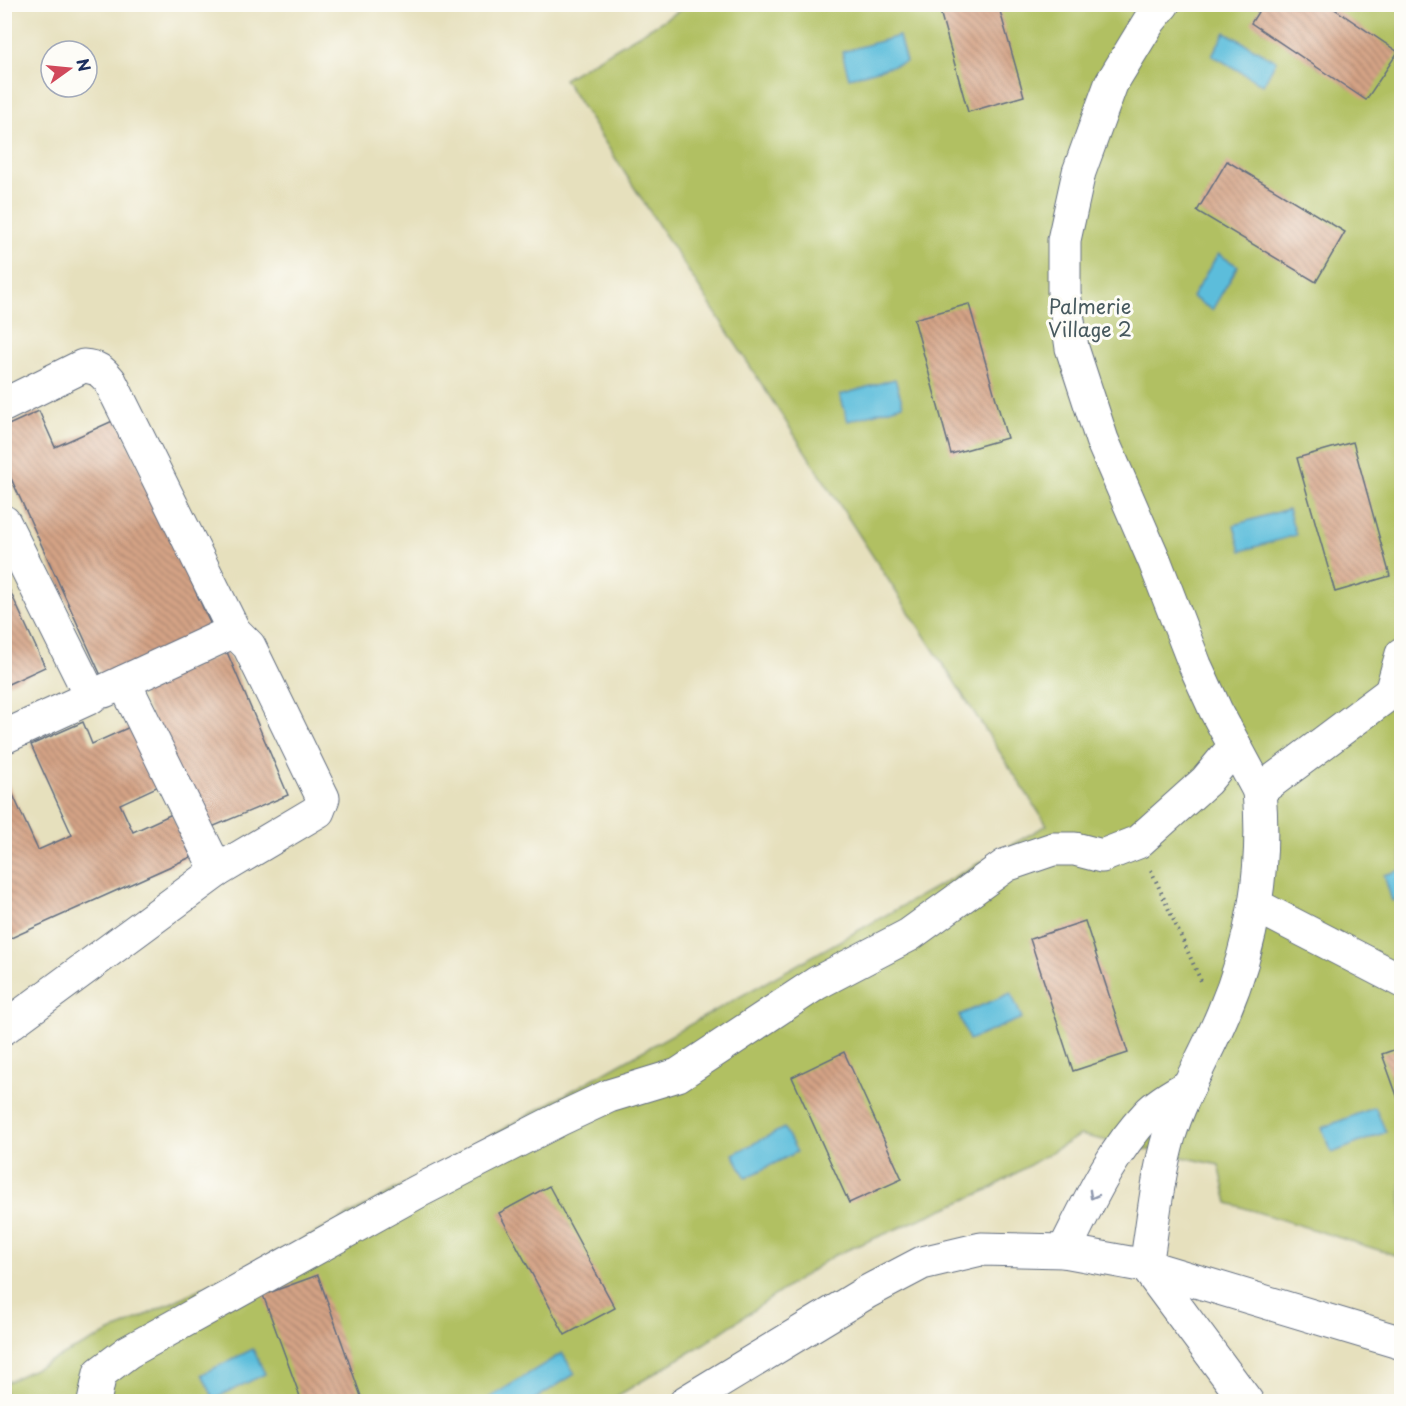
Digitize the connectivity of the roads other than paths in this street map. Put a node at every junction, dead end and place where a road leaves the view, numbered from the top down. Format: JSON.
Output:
{"nodes":[{"id":1,"x":1163,"y":4,"type":"edge"},
{"id":2,"x":4,"y":405,"type":"edge"},
{"id":3,"x":4,"y":522,"type":"edge"},
{"id":4,"x":234,"y":631,"type":"junction"},
{"id":5,"x":1401,"y":654,"type":"edge"},
{"id":6,"x":124,"y":682,"type":"junction"},
{"id":7,"x":1397,"y":687,"type":"edge"},
{"id":8,"x":91,"y":697,"type":"junction"},
{"id":9,"x":4,"y":737,"type":"edge"},
{"id":10,"x":1235,"y":746,"type":"junction"},
{"id":11,"x":1259,"y":790,"type":"junction"},
{"id":12,"x":217,"y":871,"type":"junction"},
{"id":13,"x":1255,"y":905,"type":"junction"},
{"id":14,"x":1401,"y":981,"type":"edge"},
{"id":15,"x":4,"y":1028,"type":"edge"},
{"id":16,"x":1189,"y":1086,"type":"junction"},
{"id":17,"x":1064,"y":1251,"type":"junction"},
{"id":18,"x":1146,"y":1266,"type":"junction"},
{"id":19,"x":1401,"y":1342,"type":"edge"},
{"id":20,"x":94,"y":1401,"type":"edge"},
{"id":21,"x":686,"y":1401,"type":"edge"},
{"id":22,"x":1247,"y":1401,"type":"edge"}],
"edges":[{"from":1,"to":10,"type":"street"},
{"from":2,"to":4,"type":"street"},
{"from":3,"to":8,"type":"street"},
{"from":4,"to":6,"type":"street"},
{"from":4,"to":12,"type":"street"},
{"from":5,"to":7,"type":"street"},
{"from":6,"to":8,"type":"street"},
{"from":6,"to":12,"type":"street"},
{"from":7,"to":11,"type":"street"},
{"from":8,"to":9,"type":"street"},
{"from":10,"to":11,"type":"street"},
{"from":10,"to":20,"type":"street"},
{"from":11,"to":13,"type":"street"},
{"from":12,"to":15,"type":"street"},
{"from":13,"to":14,"type":"street"},
{"from":13,"to":16,"type":"street"},
{"from":16,"to":17,"type":"street","one_way":true},
{"from":16,"to":18,"type":"street"},
{"from":17,"to":18,"type":"street"},
{"from":17,"to":21,"type":"street"},
{"from":18,"to":19,"type":"street"},
{"from":18,"to":22,"type":"street"}]}
